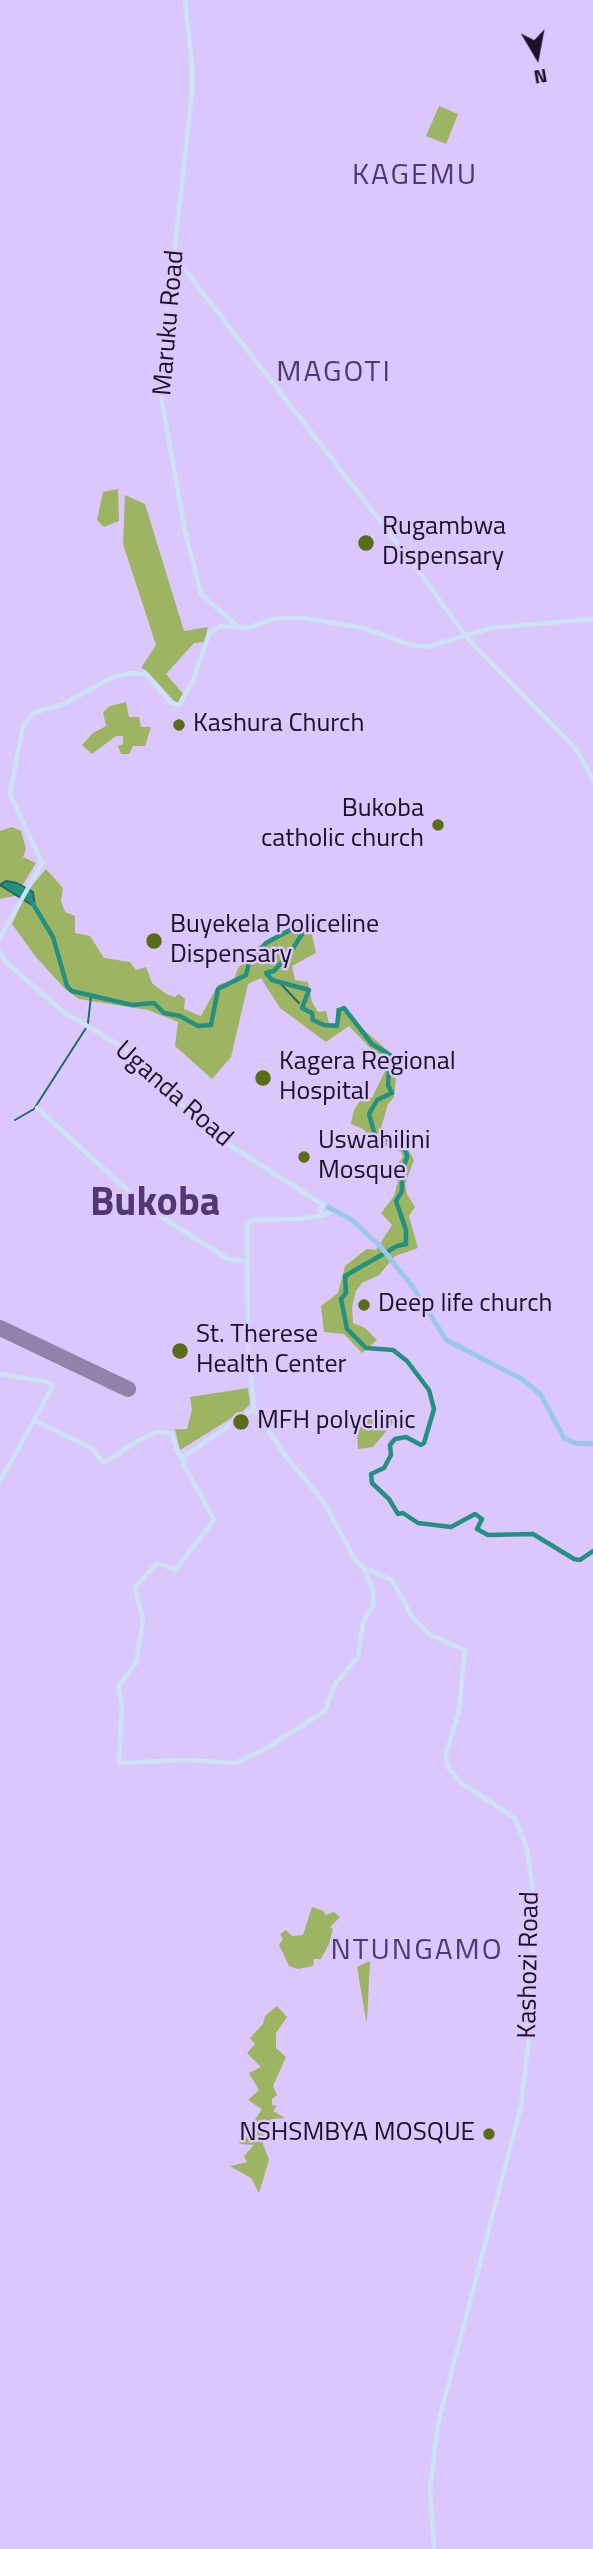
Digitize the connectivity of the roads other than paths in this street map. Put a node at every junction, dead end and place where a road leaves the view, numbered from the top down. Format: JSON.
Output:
{"nodes":[{"id":1,"x":185,"y":0,"type":"edge"},
{"id":2,"x":177,"y":265,"type":"junction"},
{"id":3,"x":593,"y":619,"type":"edge"},
{"id":4,"x":237,"y":627,"type":"junction"},
{"id":5,"x":464,"y":634,"type":"junction"},
{"id":6,"x":593,"y":780,"type":"edge"},
{"id":7,"x":0,"y":938,"type":"edge"},
{"id":8,"x":0,"y":951,"type":"edge"},
{"id":9,"x":37,"y":1108,"type":"dead end"},
{"id":10,"x":324,"y":1210,"type":"junction"},
{"id":11,"x":247,"y":1261,"type":"junction"},
{"id":12,"x":0,"y":1374,"type":"edge"},
{"id":13,"x":254,"y":1409,"type":"junction"},
{"id":14,"x":36,"y":1421,"type":"junction"},
{"id":15,"x":593,"y":1444,"type":"edge"},
{"id":16,"x":183,"y":1457,"type":"junction"},
{"id":17,"x":0,"y":1481,"type":"edge"},
{"id":18,"x":364,"y":1568,"type":"junction"},
{"id":19,"x":434,"y":2549,"type":"edge"}],
"edges":[{"from":1,"to":2,"type":"main road","name":"Maruku Road"},
{"from":2,"to":4,"type":"main road","name":"Maruku Road"},
{"from":2,"to":5,"type":"main road"},
{"from":3,"to":5,"type":"main road"},
{"from":4,"to":5,"type":"main road"},
{"from":4,"to":7,"type":"main road"},
{"from":5,"to":6,"type":"main road"},
{"from":8,"to":10,"type":"main road","name":"Uganda Road"},
{"from":9,"to":11,"type":"main road"},
{"from":10,"to":11,"type":"main road","name":"Kashozi Road"},
{"from":10,"to":15,"type":"main road","name":"Uganda Road"},
{"from":11,"to":13,"type":"main road","name":"Kashozi Road"},
{"from":12,"to":14,"type":"main road"},
{"from":13,"to":16,"type":"main road"},
{"from":13,"to":18,"type":"main road","name":"Kashozi Road"},
{"from":14,"to":16,"type":"main road"},
{"from":14,"to":17,"type":"main road"},
{"from":16,"to":18,"type":"main road"},
{"from":18,"to":19,"type":"main road","name":"Kashozi Road"}]}
